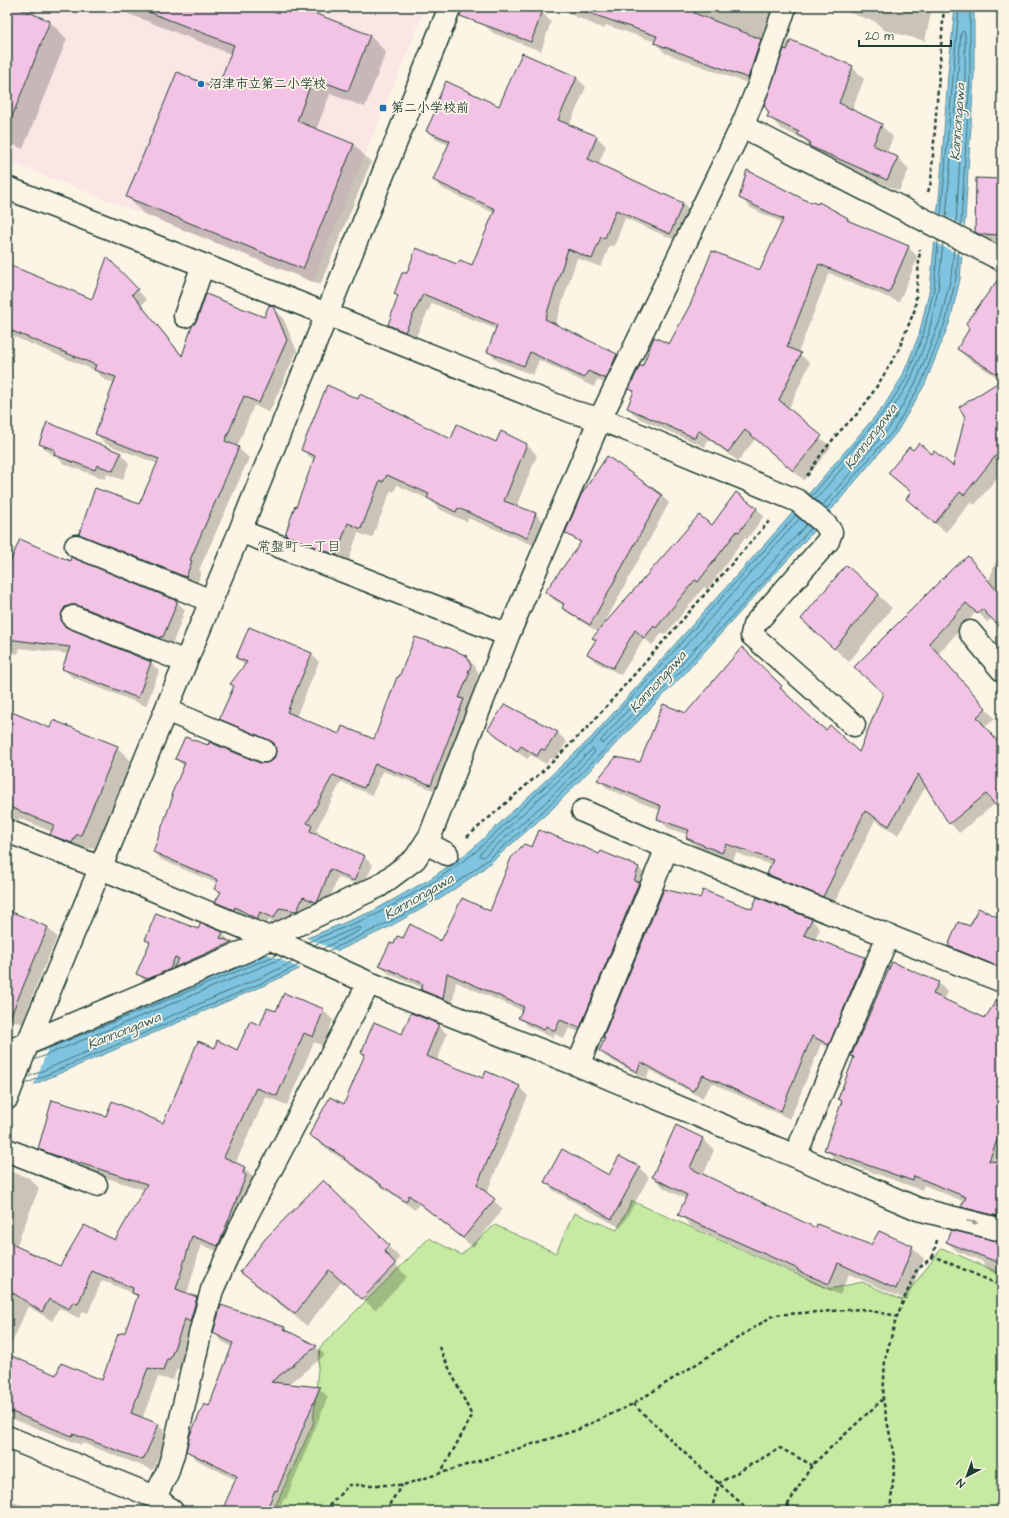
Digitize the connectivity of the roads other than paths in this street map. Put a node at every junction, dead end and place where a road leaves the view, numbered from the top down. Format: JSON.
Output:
{"nodes":[{"id":1,"x":450,"y":7,"type":"edge"},
{"id":2,"x":785,"y":7,"type":"edge"},
{"id":3,"x":742,"y":126,"type":"junction"},
{"id":4,"x":7,"y":188,"type":"edge"},
{"id":5,"x":1002,"y":260,"type":"edge"},
{"id":6,"x":203,"y":265,"type":"junction"},
{"id":7,"x":327,"y":314,"type":"junction"},
{"id":8,"x":185,"y":316,"type":"dead end"},
{"id":9,"x":600,"y":419,"type":"junction"},
{"id":10,"x":240,"y":531,"type":"junction"},
{"id":11,"x":76,"y":546,"type":"dead end"},
{"id":12,"x":211,"y":602,"type":"junction"},
{"id":13,"x":73,"y":617,"type":"dead end"},
{"id":14,"x":970,"y":632,"type":"dead end"},
{"id":15,"x":508,"y":635,"type":"junction"},
{"id":16,"x":186,"y":662,"type":"junction"},
{"id":17,"x":1002,"y":670,"type":"edge"},
{"id":18,"x":166,"y":710,"type":"junction"},
{"id":19,"x":854,"y":725,"type":"dead end"},
{"id":20,"x":264,"y":751,"type":"dead end"},
{"id":21,"x":583,"y":811,"type":"dead end"},
{"id":22,"x":7,"y":831,"type":"edge"},
{"id":23,"x":426,"y":843,"type":"junction"},
{"id":24,"x":667,"y":848,"type":"junction"},
{"id":25,"x":447,"y":854,"type":"road end"},
{"id":26,"x":101,"y":868,"type":"junction"},
{"id":27,"x":888,"y":936,"type":"junction"},
{"id":28,"x":273,"y":940,"type":"junction"},
{"id":29,"x":1002,"y":981,"type":"edge"},
{"id":30,"x":369,"y":983,"type":"junction"},
{"id":31,"x":16,"y":1047,"type":"edge"},
{"id":32,"x":578,"y":1065,"type":"junction"},
{"id":33,"x":7,"y":1098,"type":"edge"},
{"id":34,"x":7,"y":1150,"type":"edge"},
{"id":35,"x":795,"y":1156,"type":"junction"},
{"id":36,"x":96,"y":1185,"type":"dead end"},
{"id":37,"x":1002,"y":1230,"type":"edge"},
{"id":38,"x":7,"y":1437,"type":"edge"},
{"id":39,"x":155,"y":1497,"type":"junction"},
{"id":40,"x":172,"y":1511,"type":"edge"}],
"edges":[{"from":1,"to":7,"type":"street"},
{"from":2,"to":3,"type":"street"},
{"from":3,"to":5,"type":"street"},
{"from":3,"to":9,"type":"street"},
{"from":4,"to":6,"type":"street"},
{"from":6,"to":7,"type":"street"},
{"from":6,"to":8,"type":"street"},
{"from":7,"to":9,"type":"street"},
{"from":7,"to":10,"type":"street"},
{"from":9,"to":15,"type":"street"},
{"from":9,"to":19,"type":"street"},
{"from":10,"to":12,"type":"street"},
{"from":10,"to":15,"type":"street"},
{"from":11,"to":12,"type":"street"},
{"from":12,"to":16,"type":"street"},
{"from":13,"to":16,"type":"street"},
{"from":14,"to":17,"type":"street"},
{"from":15,"to":23,"type":"street"},
{"from":16,"to":18,"type":"street"},
{"from":18,"to":20,"type":"street"},
{"from":18,"to":26,"type":"street"},
{"from":21,"to":24,"type":"street"},
{"from":22,"to":26,"type":"street"},
{"from":23,"to":25,"type":"street"},
{"from":23,"to":28,"type":"street"},
{"from":24,"to":27,"type":"street"},
{"from":24,"to":32,"type":"street"},
{"from":26,"to":28,"type":"street"},
{"from":26,"to":31,"type":"street"},
{"from":27,"to":29,"type":"street"},
{"from":27,"to":35,"type":"street"},
{"from":28,"to":30,"type":"street"},
{"from":28,"to":31,"type":"street"},
{"from":30,"to":32,"type":"street"},
{"from":30,"to":39,"type":"street"},
{"from":31,"to":33,"type":"street"},
{"from":32,"to":35,"type":"street"},
{"from":34,"to":36,"type":"street"},
{"from":35,"to":37,"type":"street","one_way":true},
{"from":38,"to":39,"type":"street"},
{"from":39,"to":40,"type":"street"}]}
